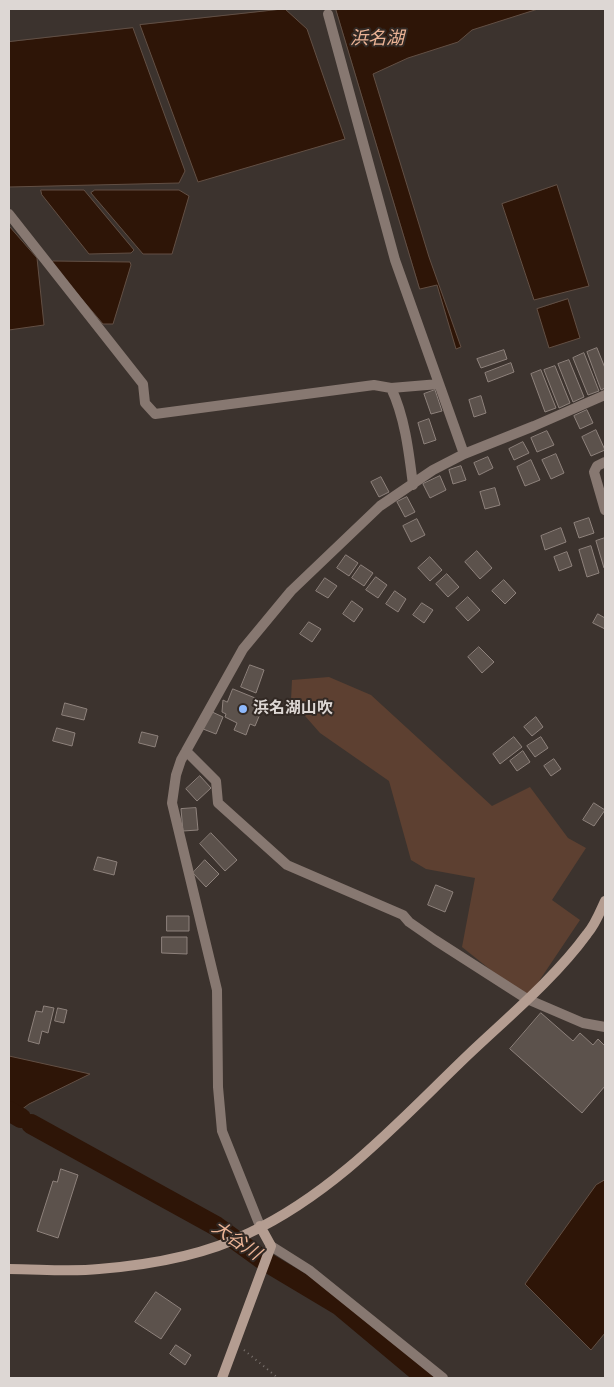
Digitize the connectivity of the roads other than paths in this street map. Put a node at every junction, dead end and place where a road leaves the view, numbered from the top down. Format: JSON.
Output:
{"nodes":[{"id":1,"x":328,"y":14,"type":"dead end"},
{"id":2,"x":9,"y":214,"type":"edge"},
{"id":3,"x":439,"y":384,"type":"junction"},
{"id":4,"x":391,"y":388,"type":"junction"},
{"id":5,"x":605,"y":395,"type":"edge"},
{"id":6,"x":464,"y":454,"type":"junction"},
{"id":7,"x":605,"y":462,"type":"edge"},
{"id":8,"x":413,"y":485,"type":"junction"},
{"id":9,"x":605,"y":510,"type":"edge"},
{"id":10,"x":186,"y":751,"type":"junction"},
{"id":11,"x":605,"y":901,"type":"edge"},
{"id":12,"x":527,"y":999,"type":"junction"},
{"id":13,"x":604,"y":1025,"type":"edge"},
{"id":14,"x":260,"y":1226,"type":"junction"},
{"id":15,"x":271,"y":1246,"type":"junction"},
{"id":16,"x":9,"y":1269,"type":"edge"},
{"id":17,"x":222,"y":1378,"type":"edge"},
{"id":18,"x":444,"y":1378,"type":"edge"}],
"edges":[{"from":1,"to":3,"type":"street"},
{"from":2,"to":4,"type":"street"},
{"from":3,"to":4,"type":"street"},
{"from":3,"to":6,"type":"street"},
{"from":4,"to":8,"type":"street"},
{"from":5,"to":6,"type":"street"},
{"from":6,"to":8,"type":"street"},
{"from":7,"to":9,"type":"street"},
{"from":8,"to":10,"type":"street"},
{"from":10,"to":12,"type":"street"},
{"from":10,"to":14,"type":"street"},
{"from":11,"to":12,"type":"street"},
{"from":12,"to":13,"type":"street"},
{"from":12,"to":14,"type":"street"},
{"from":14,"to":15,"type":"street"},
{"from":14,"to":16,"type":"street"},
{"from":15,"to":17,"type":"street"},
{"from":15,"to":18,"type":"street"}]}
